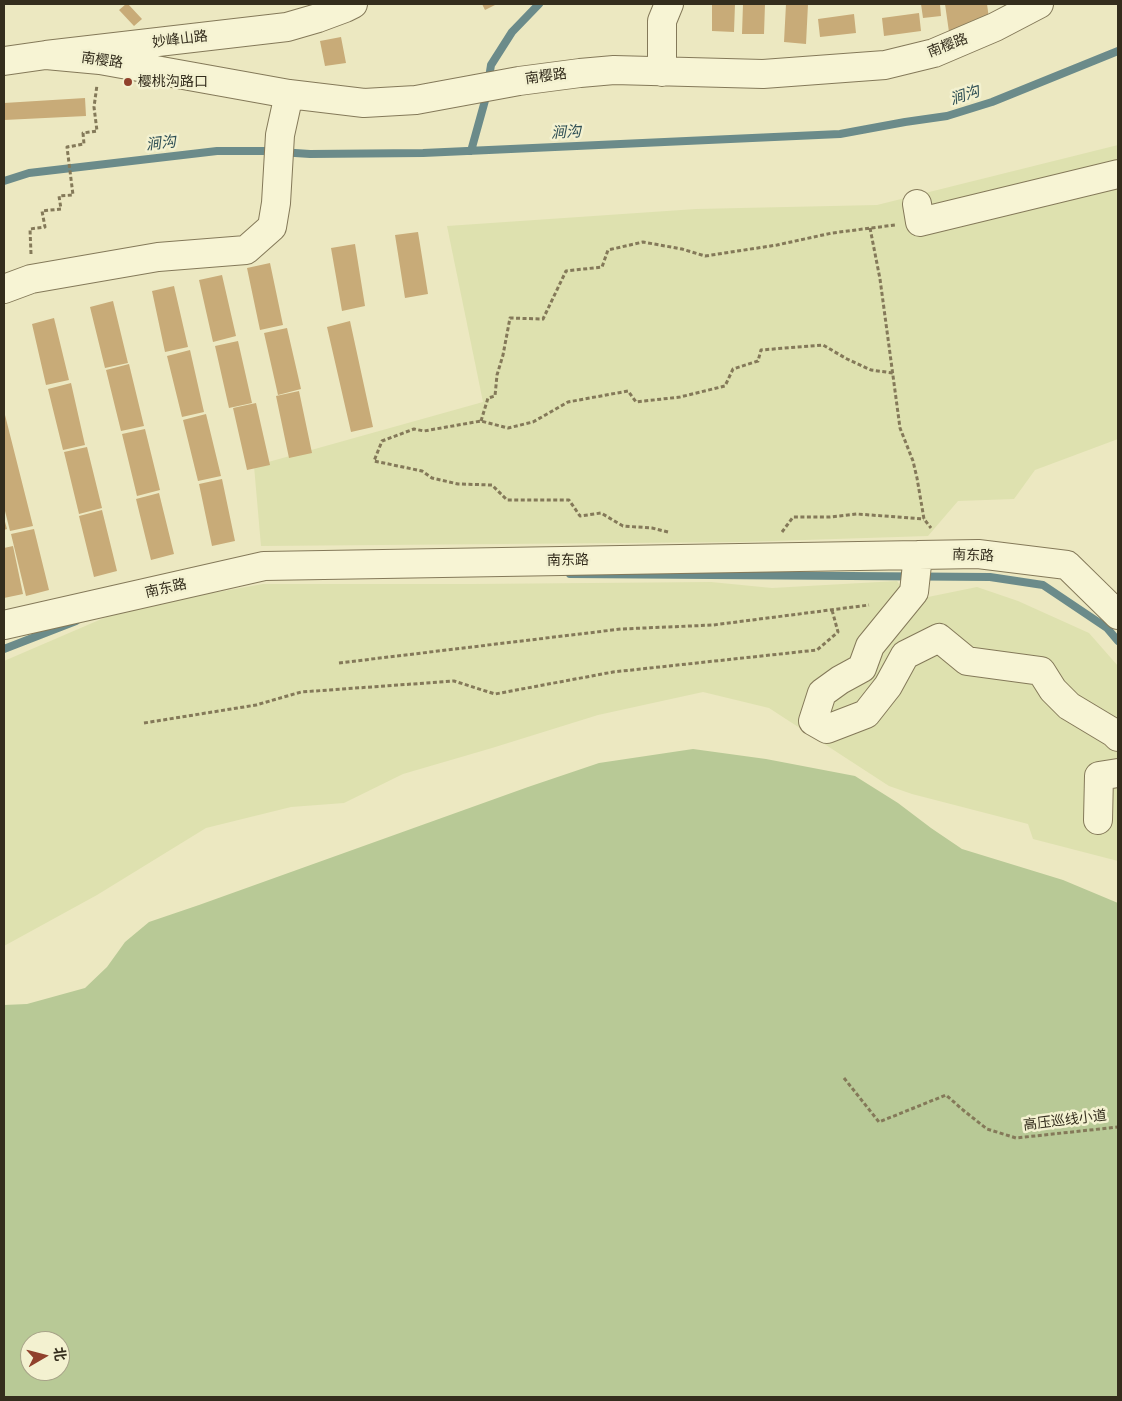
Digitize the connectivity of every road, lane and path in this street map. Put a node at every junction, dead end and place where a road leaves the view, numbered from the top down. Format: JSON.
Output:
{"nodes":[{"id":1,"x":353,"y":4,"type":"edge"},
{"id":2,"x":669,"y":4,"type":"edge"},
{"id":3,"x":1039,"y":4,"type":"edge"},
{"id":4,"x":46,"y":55,"type":"junction"},
{"id":5,"x":4,"y":61,"type":"edge"},
{"id":6,"x":662,"y":72,"type":"junction"},
{"id":7,"x":289,"y":94,"type":"junction"},
{"id":8,"x":94,"y":107,"type":"dead end"},
{"id":9,"x":1118,"y":174,"type":"edge"},
{"id":10,"x":919,"y":213,"type":"joint"},
{"id":11,"x":870,"y":228,"type":"junction"},
{"id":12,"x":31,"y":238,"type":"dead end"},
{"id":13,"x":4,"y":289,"type":"edge"},
{"id":14,"x":893,"y":373,"type":"junction"},
{"id":15,"x":481,"y":421,"type":"junction"},
{"id":16,"x":924,"y":519,"type":"junction"},
{"id":17,"x":676,"y":533,"type":"dead end"},
{"id":18,"x":780,"y":534,"type":"dead end"},
{"id":19,"x":951,"y":554,"type":"junction"},
{"id":20,"x":917,"y":569,"type":"junction"},
{"id":21,"x":870,"y":604,"type":"dead end"},
{"id":22,"x":832,"y":610,"type":"junction"},
{"id":23,"x":1118,"y":615,"type":"edge"},
{"id":24,"x":4,"y":626,"type":"edge"},
{"id":25,"x":339,"y":663,"type":"dead end"},
{"id":26,"x":144,"y":723,"type":"dead end"},
{"id":27,"x":1118,"y":738,"type":"edge"},
{"id":28,"x":1118,"y":773,"type":"edge"},
{"id":29,"x":1098,"y":820,"type":"dead end"},
{"id":30,"x":844,"y":1078,"type":"dead end"},
{"id":31,"x":1118,"y":1127,"type":"edge"}],
"edges":[{"from":1,"to":4,"type":"street","name":"妙峰山路"},
{"from":2,"to":6,"type":"street"},
{"from":3,"to":6,"type":"street","name":"南樱路"},
{"from":4,"to":5,"type":"street","name":"妙峰山路"},
{"from":4,"to":7,"type":"street","name":"南樱路"},
{"from":6,"to":7,"type":"street","name":"南樱路"},
{"from":7,"to":13,"type":"street"},
{"from":8,"to":12,"type":"path"},
{"from":9,"to":10,"type":"street"},
{"from":10,"to":11,"type":"path"},
{"from":11,"to":14,"type":"path"},
{"from":11,"to":15,"type":"path"},
{"from":14,"to":15,"type":"path"},
{"from":14,"to":16,"type":"path"},
{"from":15,"to":17,"type":"path"},
{"from":16,"to":18,"type":"path"},
{"from":16,"to":19,"type":"path"},
{"from":19,"to":20,"type":"street","name":"南东路"},
{"from":19,"to":23,"type":"street","name":"南东路"},
{"from":20,"to":24,"type":"street","name":"南东路"},
{"from":20,"to":27,"type":"street"},
{"from":21,"to":22,"type":"path"},
{"from":22,"to":25,"type":"path"},
{"from":22,"to":26,"type":"path"},
{"from":28,"to":29,"type":"street"},
{"from":30,"to":31,"type":"path","name":"高压巡线小道"}]}
